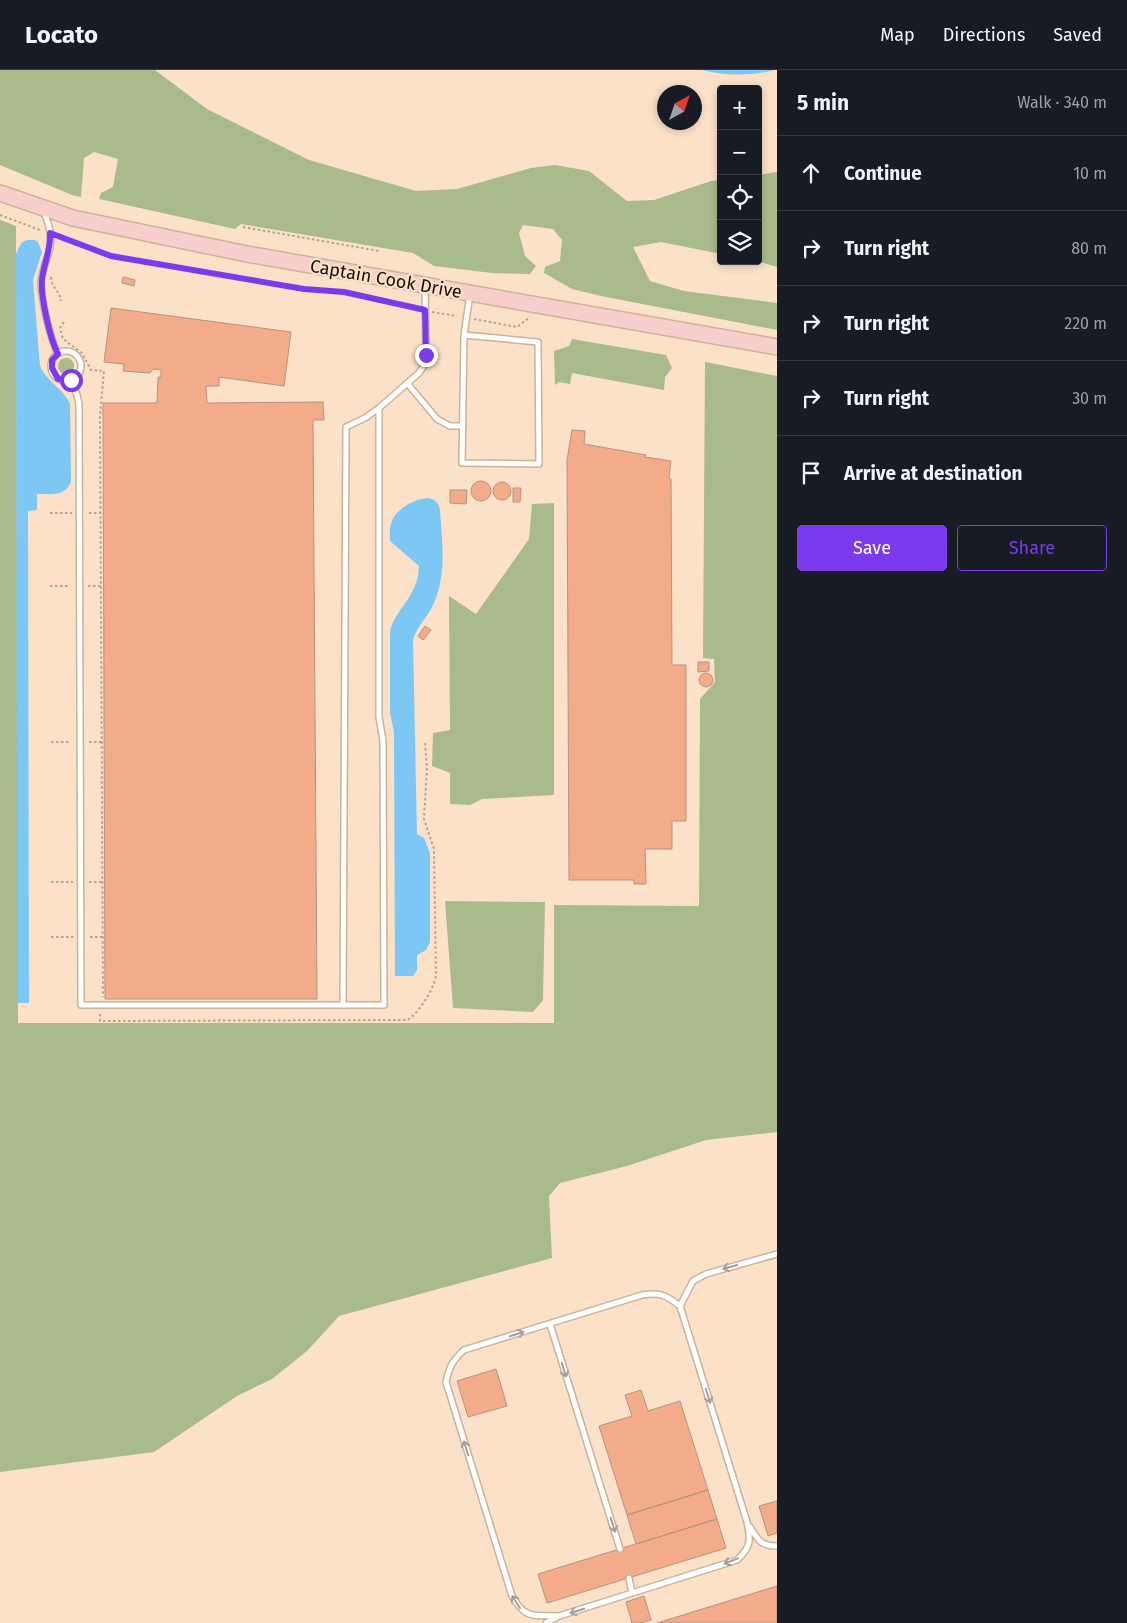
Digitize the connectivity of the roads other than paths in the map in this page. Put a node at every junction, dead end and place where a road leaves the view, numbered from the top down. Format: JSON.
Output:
{"nodes":[{"id":1,"x":0,"y":193,"type":"edge"},
{"id":2,"x":42,"y":208,"type":"junction"},
{"id":3,"x":425,"y":286,"type":"junction"},
{"id":4,"x":470,"y":294,"type":"junction"},
{"id":5,"x":464,"y":335,"type":"junction"},
{"id":6,"x":777,"y":347,"type":"edge"},
{"id":7,"x":58,"y":354,"type":"junction"},
{"id":8,"x":71,"y":380,"type":"junction"},
{"id":9,"x":407,"y":383,"type":"junction"},
{"id":10,"x":378,"y":408,"type":"junction"},
{"id":11,"x":463,"y":426,"type":"junction"},
{"id":12,"x":343,"y":1005,"type":"junction"},
{"id":13,"x":777,"y":1254,"type":"edge"},
{"id":14,"x":680,"y":1306,"type":"junction"},
{"id":15,"x":550,"y":1324,"type":"junction"},
{"id":16,"x":748,"y":1522,"type":"junction"},
{"id":17,"x":777,"y":1546,"type":"edge"},
{"id":18,"x":620,"y":1549,"type":"dead end"},
{"id":19,"x":628,"y":1578,"type":"dead end"},
{"id":20,"x":632,"y":1593,"type":"junction"},
{"id":21,"x":559,"y":1616,"type":"junction"},
{"id":22,"x":546,"y":1623,"type":"edge"}],
"edges":[{"from":1,"to":2,"type":"main road","name":"Captain Cook Drive"},
{"from":2,"to":3,"type":"main road","name":"Captain Cook Drive"},
{"from":2,"to":7,"type":"lane"},
{"from":3,"to":4,"type":"main road","name":"Captain Cook Drive"},
{"from":3,"to":9,"type":"lane"},
{"from":4,"to":5,"type":"lane"},
{"from":4,"to":6,"type":"main road","name":"Captain Cook Drive"},
{"from":5,"to":11,"type":"lane"},
{"from":5,"to":11,"type":"lane"},
{"from":7,"to":8,"type":"lane"},
{"from":7,"to":8,"type":"lane"},
{"from":8,"to":12,"type":"lane"},
{"from":9,"to":10,"type":"lane"},
{"from":9,"to":11,"type":"lane"},
{"from":10,"to":12,"type":"lane"},
{"from":10,"to":12,"type":"lane"},
{"from":13,"to":14,"type":"lane","one_way":true},
{"from":14,"to":15,"type":"lane"},
{"from":14,"to":16,"type":"lane","one_way":true},
{"from":15,"to":18,"type":"lane","one_way":true},
{"from":21,"to":15,"type":"lane","one_way":true},
{"from":16,"to":17,"type":"lane"},
{"from":16,"to":20,"type":"lane","one_way":true},
{"from":19,"to":20,"type":"lane"},
{"from":20,"to":21,"type":"lane","one_way":true},
{"from":21,"to":22,"type":"lane"}]}
